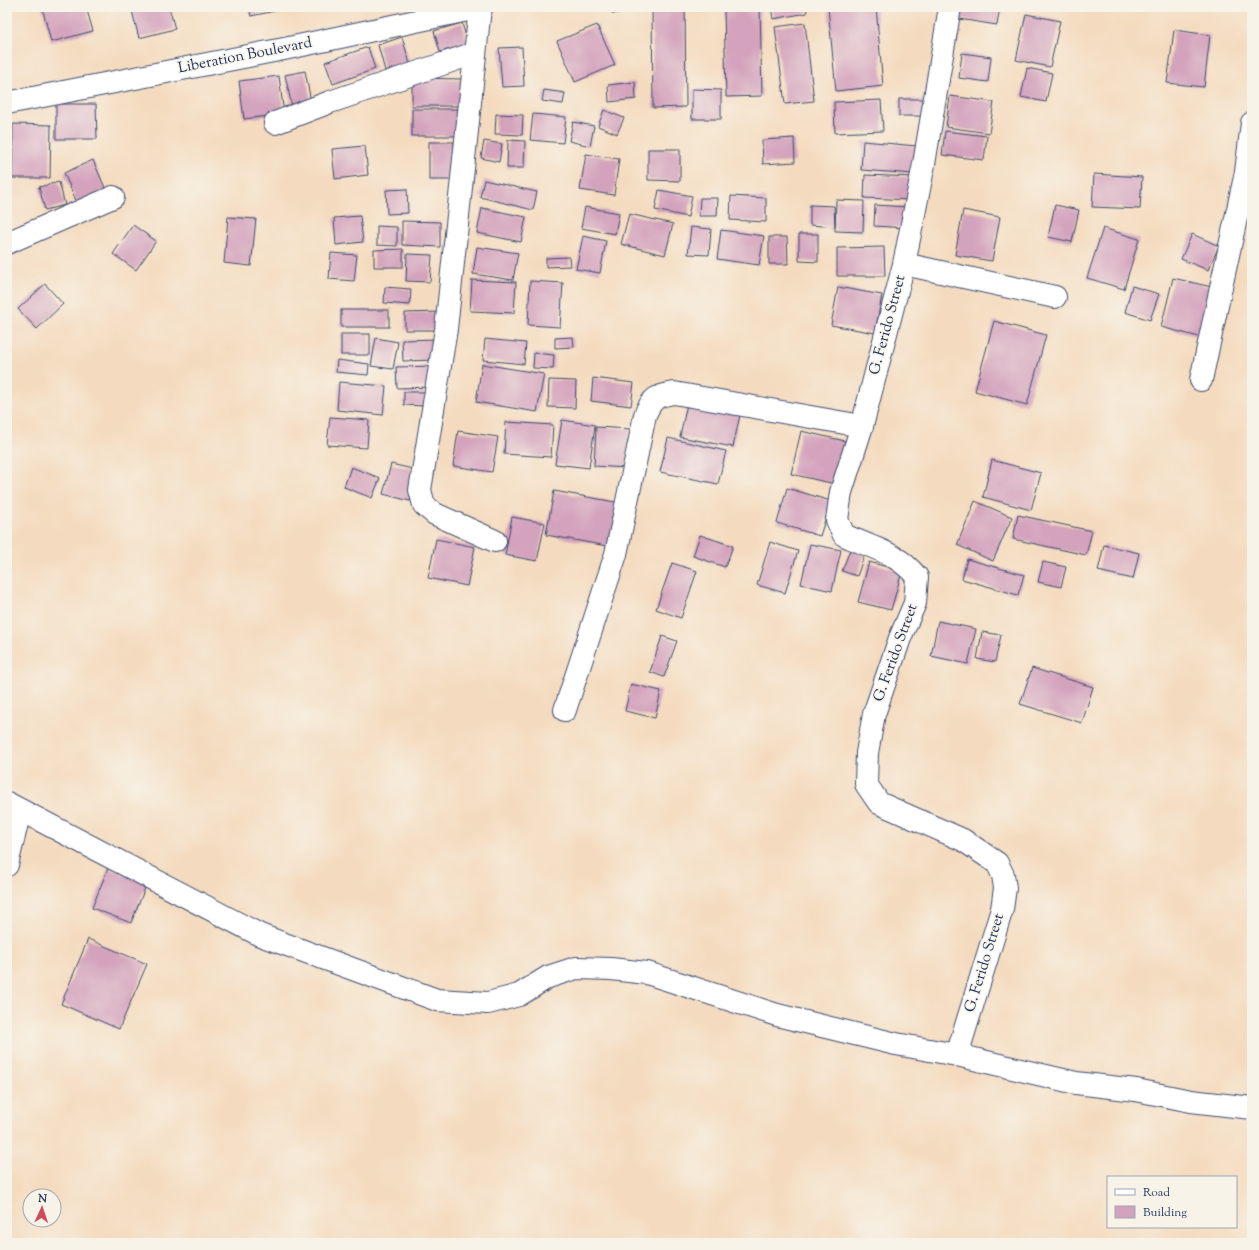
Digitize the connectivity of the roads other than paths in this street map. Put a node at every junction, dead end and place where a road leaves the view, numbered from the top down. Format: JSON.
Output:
{"nodes":[{"id":1,"x":481,"y":7,"type":"edge"},
{"id":2,"x":950,"y":7,"type":"edge"},
{"id":3,"x":475,"y":53,"type":"junction"},
{"id":4,"x":7,"y":103,"type":"edge"},
{"id":5,"x":275,"y":123,"type":"dead end"},
{"id":6,"x":1252,"y":123,"type":"edge"},
{"id":7,"x":113,"y":197,"type":"dead end"},
{"id":8,"x":7,"y":243,"type":"edge"},
{"id":9,"x":904,"y":264,"type":"junction"},
{"id":10,"x":1054,"y":297,"type":"dead end"},
{"id":11,"x":1201,"y":380,"type":"dead end"},
{"id":12,"x":862,"y":426,"type":"junction"},
{"id":13,"x":495,"y":541,"type":"dead end"},
{"id":14,"x":565,"y":710,"type":"dead end"},
{"id":15,"x":14,"y":807,"type":"edge"},
{"id":16,"x":7,"y":866,"type":"edge"},
{"id":17,"x":957,"y":1055,"type":"junction"},
{"id":18,"x":1252,"y":1108,"type":"edge"}],
"edges":[{"from":1,"to":3,"type":"street"},
{"from":1,"to":4,"type":"street","name":"Liberation Boulevard"},
{"from":2,"to":9,"type":"street","name":"G. Ferido Street"},
{"from":3,"to":5,"type":"street"},
{"from":3,"to":13,"type":"street"},
{"from":6,"to":11,"type":"street"},
{"from":7,"to":8,"type":"street"},
{"from":9,"to":10,"type":"street"},
{"from":9,"to":12,"type":"street","name":"G. Ferido Street"},
{"from":12,"to":14,"type":"street"},
{"from":12,"to":17,"type":"street","name":"G. Ferido Street"},
{"from":15,"to":16,"type":"street"},
{"from":15,"to":17,"type":"street"},
{"from":17,"to":18,"type":"street"}]}
